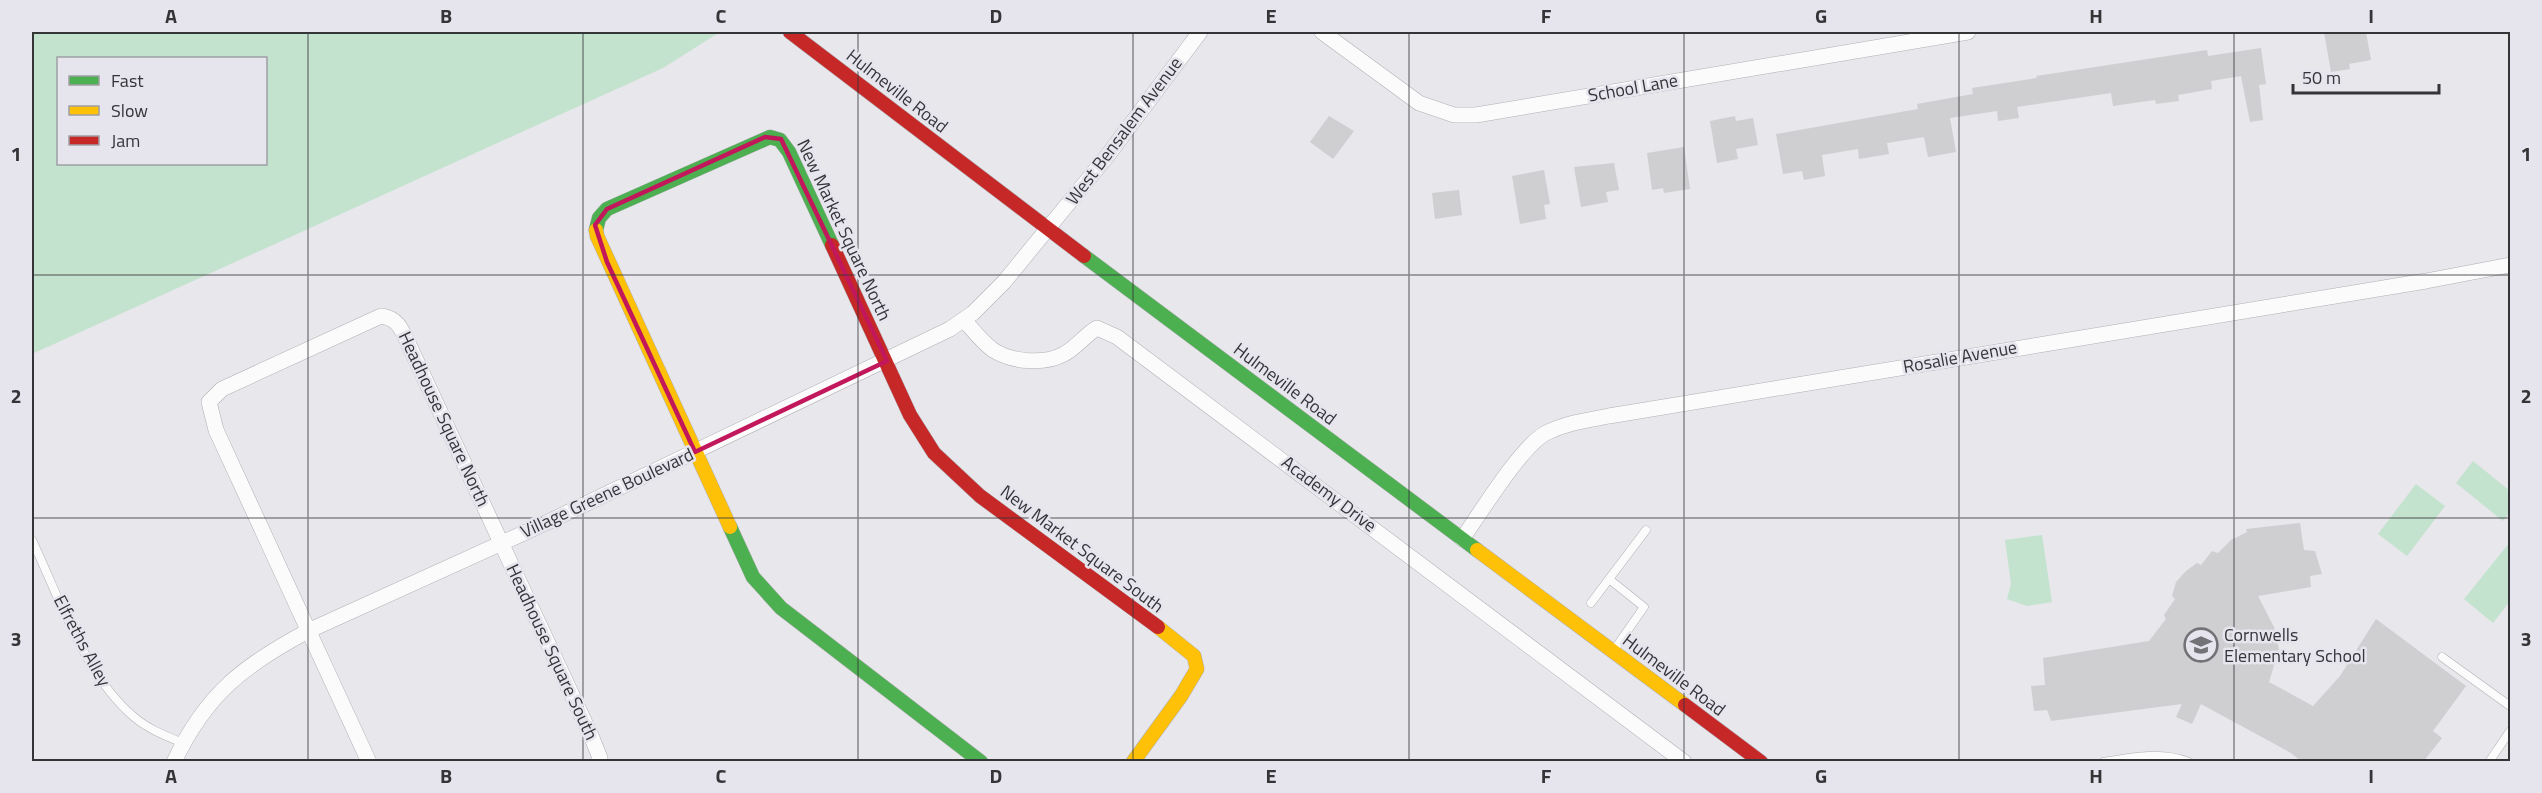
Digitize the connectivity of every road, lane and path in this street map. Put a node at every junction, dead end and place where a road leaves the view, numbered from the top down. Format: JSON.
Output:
{"nodes":[{"id":1,"x":790,"y":32,"type":"edge"},
{"id":2,"x":1200,"y":32,"type":"edge"},
{"id":3,"x":1322,"y":32,"type":"edge"},
{"id":4,"x":1968,"y":32,"type":"edge"},
{"id":5,"x":1048,"y":230,"type":"junction"},
{"id":6,"x":2511,"y":265,"type":"edge"},
{"id":7,"x":964,"y":320,"type":"junction"},
{"id":8,"x":886,"y":361,"type":"junction"},
{"id":9,"x":695,"y":452,"type":"junction"},
{"id":10,"x":1646,"y":530,"type":"dead end"},
{"id":11,"x":1462,"y":539,"type":"junction"},
{"id":12,"x":32,"y":540,"type":"edge"},
{"id":13,"x":502,"y":543,"type":"junction"},
{"id":14,"x":1609,"y":579,"type":"junction"},
{"id":15,"x":1591,"y":603,"type":"dead end"},
{"id":16,"x":308,"y":631,"type":"junction"},
{"id":17,"x":1613,"y":651,"type":"junction"},
{"id":18,"x":2442,"y":657,"type":"dead end"},
{"id":19,"x":2511,"y":706,"type":"edge"},
{"id":20,"x":2511,"y":731,"type":"edge"},
{"id":21,"x":183,"y":743,"type":"junction"},
{"id":22,"x":174,"y":762,"type":"edge"},
{"id":23,"x":369,"y":762,"type":"edge"},
{"id":24,"x":598,"y":762,"type":"edge"},
{"id":25,"x":981,"y":762,"type":"edge"},
{"id":26,"x":1132,"y":762,"type":"edge"},
{"id":27,"x":1683,"y":762,"type":"edge"},
{"id":28,"x":1761,"y":762,"type":"edge"},
{"id":29,"x":2103,"y":762,"type":"edge"},
{"id":30,"x":2189,"y":762,"type":"edge"},
{"id":31,"x":2489,"y":762,"type":"edge"}],
"edges":[{"from":1,"to":5,"type":"street","name":"Hulmeville Road"},
{"from":2,"to":5,"type":"street","name":"West Bensalem Avenue"},
{"from":3,"to":4,"type":"street","name":"School Lane"},
{"from":5,"to":7,"type":"street","name":"Village Greene Boulevard"},
{"from":5,"to":11,"type":"street","name":"Hulmeville Road"},
{"from":6,"to":11,"type":"street","name":"Rosalie Avenue"},
{"from":7,"to":8,"type":"street","name":"Village Greene Boulevard"},
{"from":7,"to":27,"type":"street","name":"Academy Drive"},
{"from":8,"to":9,"type":"street","name":"Village Greene Boulevard"},
{"from":8,"to":9,"type":"street","name":"New Market Square North"},
{"from":8,"to":26,"type":"street","name":"New Market Square South"},
{"from":9,"to":13,"type":"street","name":"Village Greene Boulevard"},
{"from":9,"to":25,"type":"street"},
{"from":10,"to":14,"type":"lane"},
{"from":11,"to":17,"type":"street","name":"Hulmeville Road"},
{"from":12,"to":21,"type":"lane","name":"Elfreths Alley"},
{"from":13,"to":16,"type":"street","name":"Village Greene Boulevard"},
{"from":13,"to":16,"type":"street","name":"Headhouse Square North"},
{"from":13,"to":24,"type":"street","name":"Headhouse Square South"},
{"from":14,"to":15,"type":"lane"},
{"from":14,"to":17,"type":"lane"},
{"from":16,"to":21,"type":"street","name":"Village Greene Boulevard"},
{"from":16,"to":23,"type":"street"},
{"from":17,"to":28,"type":"street","name":"Hulmeville Road"},
{"from":18,"to":19,"type":"lane"},
{"from":20,"to":31,"type":"lane"},
{"from":21,"to":22,"type":"street","name":"Village Greene Boulevard"},
{"from":29,"to":30,"type":"lane"}]}
